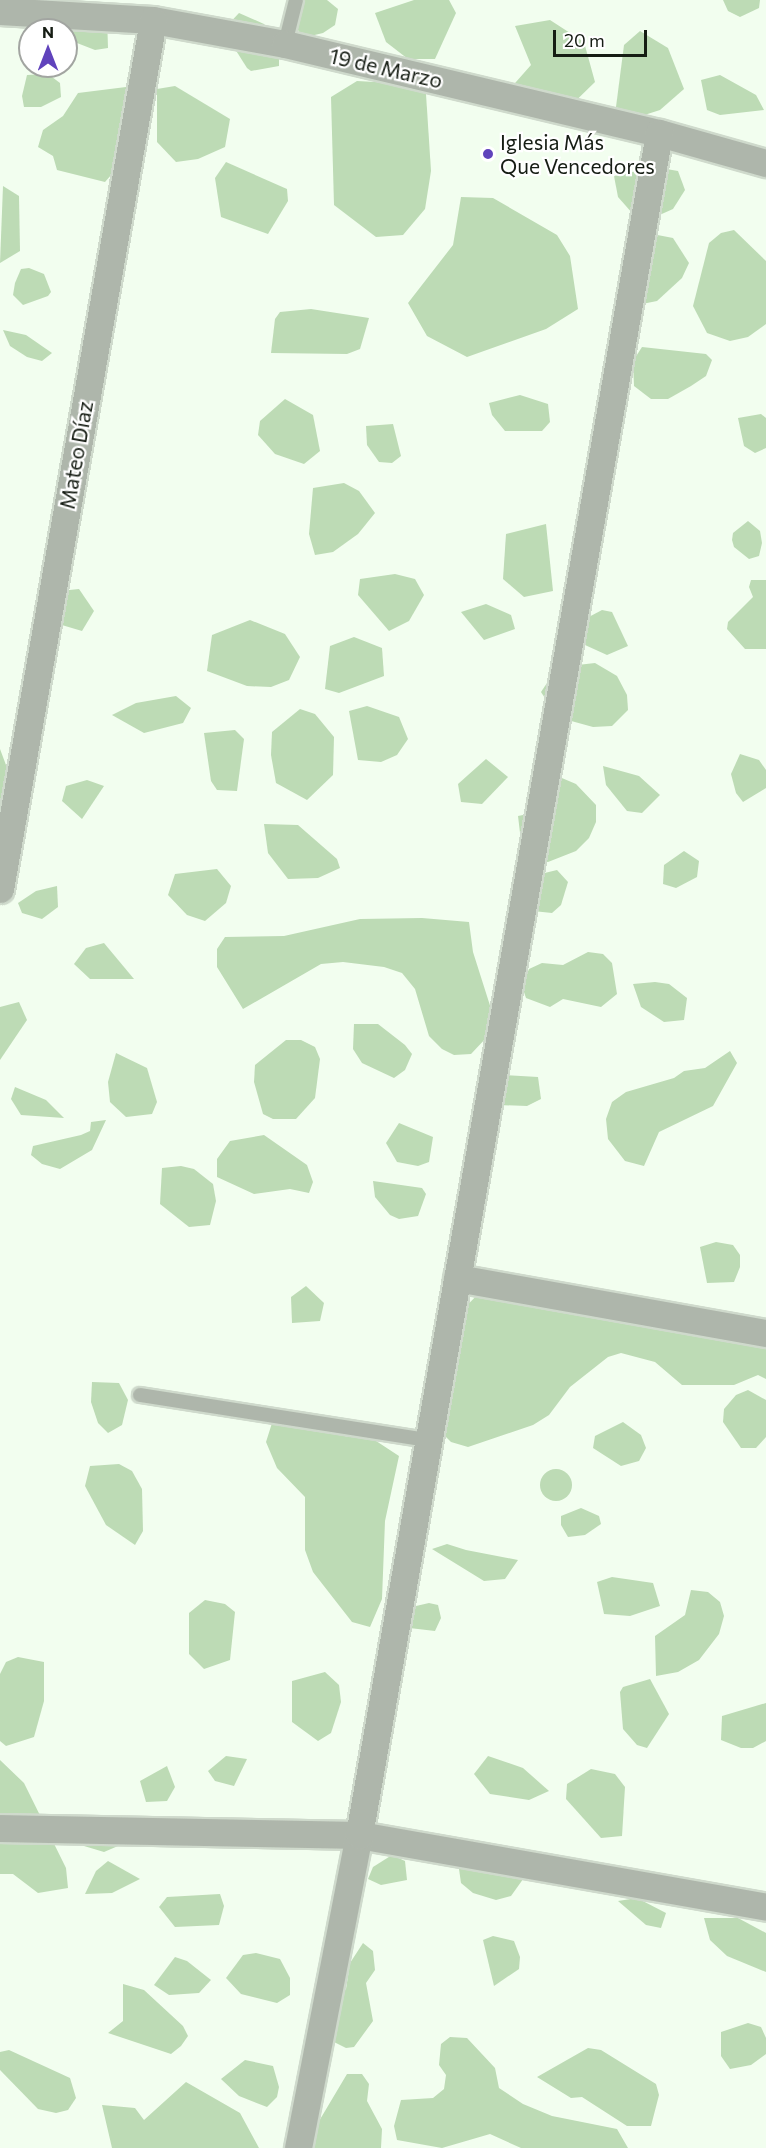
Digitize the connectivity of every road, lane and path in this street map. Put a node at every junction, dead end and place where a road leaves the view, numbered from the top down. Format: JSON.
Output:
{"nodes":[{"id":1,"x":296,"y":0,"type":"edge"},
{"id":2,"x":5,"y":7,"type":"edge"},
{"id":3,"x":153,"y":20,"type":"junction"},
{"id":4,"x":285,"y":44,"type":"junction"},
{"id":5,"x":659,"y":133,"type":"junction"},
{"id":6,"x":766,"y":163,"type":"edge"},
{"id":7,"x":0,"y":889,"type":"edge"},
{"id":8,"x":457,"y":1278,"type":"junction"},
{"id":9,"x":766,"y":1333,"type":"edge"},
{"id":10,"x":140,"y":1395,"type":"dead end"},
{"id":11,"x":428,"y":1440,"type":"junction"},
{"id":12,"x":0,"y":1828,"type":"edge"},
{"id":13,"x":358,"y":1835,"type":"junction"},
{"id":14,"x":766,"y":1906,"type":"edge"},
{"id":15,"x":298,"y":2148,"type":"edge"}],
"edges":[{"from":1,"to":4,"type":"lane"},
{"from":2,"to":3,"type":"street","name":"19 de Marzo"},
{"from":3,"to":4,"type":"street","name":"19 de Marzo"},
{"from":3,"to":7,"type":"street","name":"Mateo Díaz"},
{"from":4,"to":5,"type":"street","name":"19 de Marzo"},
{"from":5,"to":6,"type":"street","name":"19 de Marzo"},
{"from":5,"to":8,"type":"street"},
{"from":8,"to":9,"type":"street"},
{"from":8,"to":11,"type":"street"},
{"from":10,"to":11,"type":"lane"},
{"from":11,"to":13,"type":"street"},
{"from":12,"to":13,"type":"street"},
{"from":13,"to":14,"type":"street"},
{"from":13,"to":15,"type":"street"}]}
